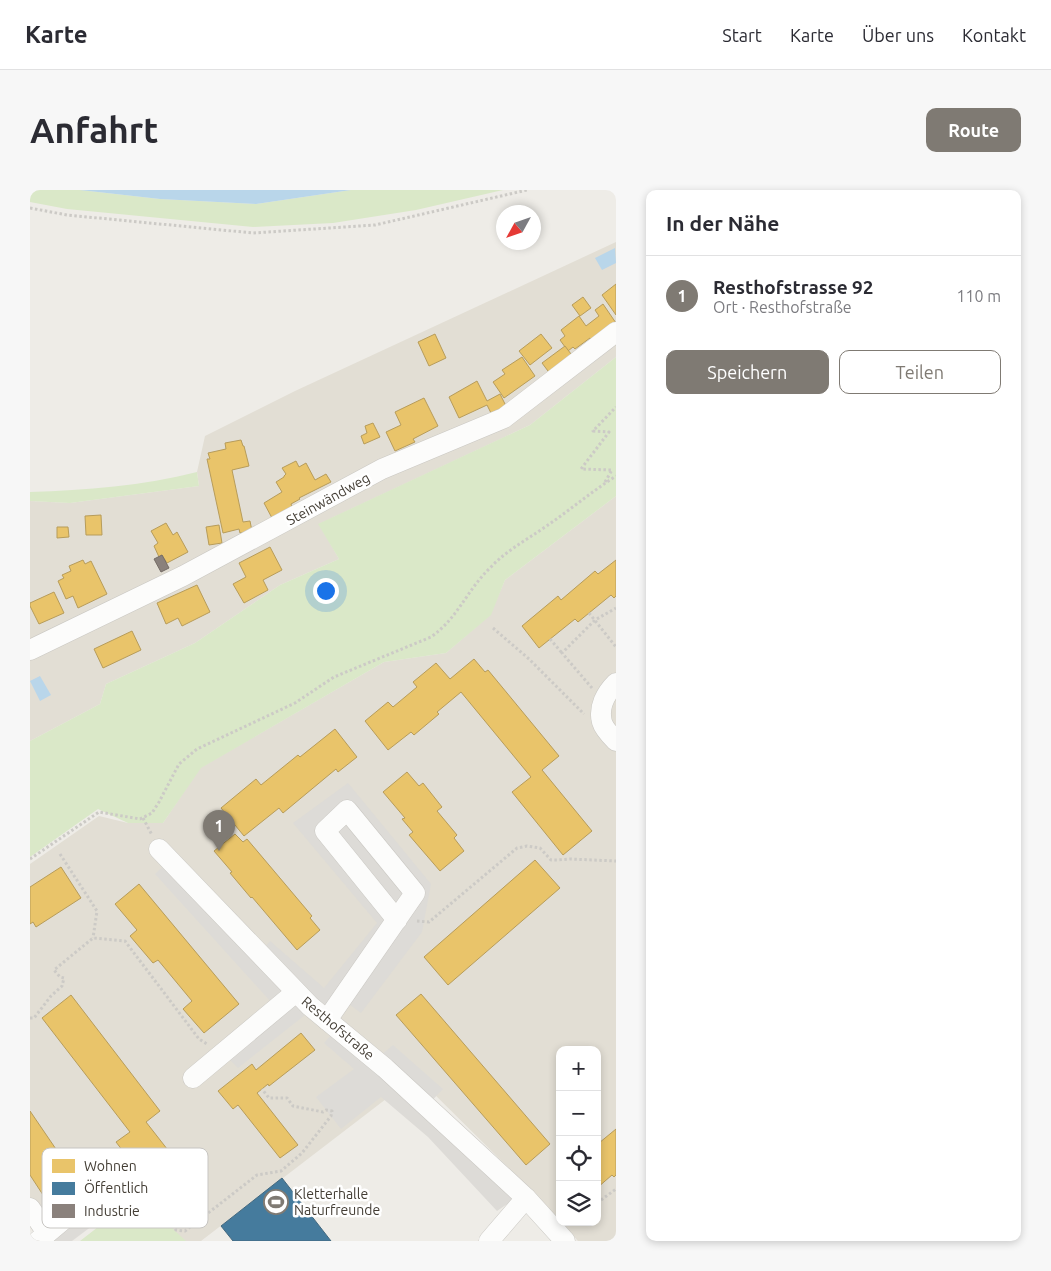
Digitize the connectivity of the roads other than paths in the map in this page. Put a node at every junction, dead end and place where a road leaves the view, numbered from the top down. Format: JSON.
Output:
{"nodes":[{"id":1,"x":616,"y":332,"type":"edge"},
{"id":2,"x":30,"y":650,"type":"edge"},
{"id":3,"x":616,"y":683,"type":"edge"},
{"id":4,"x":616,"y":741,"type":"edge"},
{"id":5,"x":160,"y":849,"type":"dead end"},
{"id":6,"x":396,"y":920,"type":"junction"},
{"id":7,"x":296,"y":992,"type":"junction"},
{"id":8,"x":327,"y":1020,"type":"junction"},
{"id":9,"x":193,"y":1078,"type":"dead end"},
{"id":10,"x":526,"y":1198,"type":"junction"},
{"id":11,"x":30,"y":1208,"type":"edge"},
{"id":12,"x":54,"y":1228,"type":"edge"},
{"id":13,"x":43,"y":1237,"type":"edge"},
{"id":14,"x":489,"y":1241,"type":"edge"},
{"id":15,"x":565,"y":1241,"type":"edge"}],
"edges":[{"from":1,"to":2,"type":"street","name":"Steinwändweg"},
{"from":3,"to":4,"type":"street"},
{"from":5,"to":7,"type":"street","name":"Resthofstraße"},
{"from":6,"to":6,"type":"street"},
{"from":6,"to":8,"type":"street"},
{"from":7,"to":8,"type":"street","name":"Resthofstraße"},
{"from":7,"to":9,"type":"street"},
{"from":8,"to":10,"type":"street","name":"Resthofstraße"},
{"from":10,"to":14,"type":"street"},
{"from":10,"to":15,"type":"street","name":"Resthofstraße"},
{"from":11,"to":13,"type":"street"},
{"from":12,"to":13,"type":"street"}]}
